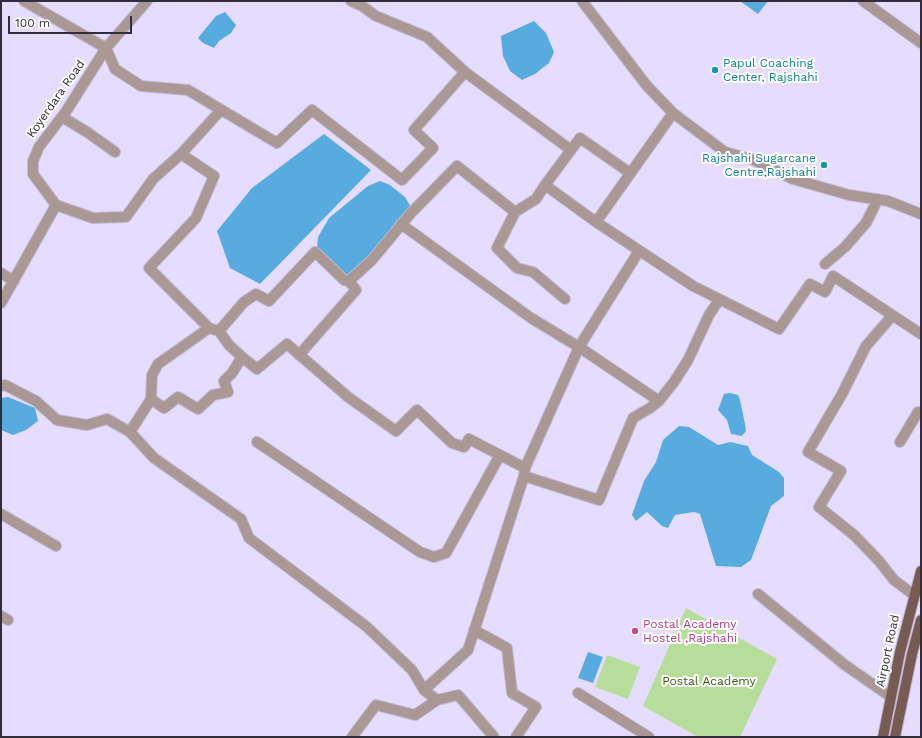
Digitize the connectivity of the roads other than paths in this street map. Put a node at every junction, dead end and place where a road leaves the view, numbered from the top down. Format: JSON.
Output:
{"nodes":[{"id":1,"x":24,"y":1,"type":"edge"},
{"id":2,"x":147,"y":1,"type":"edge"},
{"id":3,"x":351,"y":1,"type":"edge"},
{"id":4,"x":582,"y":1,"type":"edge"},
{"id":5,"x":863,"y":1,"type":"edge"},
{"id":6,"x":921,"y":43,"type":"edge"},
{"id":7,"x":106,"y":48,"type":"junction"},
{"id":8,"x":465,"y":72,"type":"junction"},
{"id":9,"x":221,"y":110,"type":"junction"},
{"id":10,"x":673,"y":114,"type":"junction"},
{"id":11,"x":62,"y":117,"type":"junction"},
{"id":12,"x":571,"y":150,"type":"junction"},
{"id":13,"x":115,"y":152,"type":"dead end"},
{"id":14,"x":181,"y":154,"type":"junction"},
{"id":15,"x":630,"y":174,"type":"junction"},
{"id":16,"x":545,"y":185,"type":"junction"},
{"id":17,"x":878,"y":200,"type":"junction"},
{"id":18,"x":56,"y":205,"type":"junction"},
{"id":19,"x":515,"y":212,"type":"junction"},
{"id":20,"x":921,"y":214,"type":"edge"},
{"id":21,"x":596,"y":222,"type":"junction"},
{"id":22,"x":402,"y":224,"type":"junction"},
{"id":23,"x":639,"y":251,"type":"junction"},
{"id":24,"x":825,"y":264,"type":"dead end"},
{"id":25,"x":1,"y":273,"type":"edge"},
{"id":26,"x":14,"y":281,"type":"junction"},
{"id":27,"x":349,"y":281,"type":"junction"},
{"id":28,"x":565,"y":299,"type":"dead end"},
{"id":29,"x":718,"y":300,"type":"junction"},
{"id":30,"x":1,"y":303,"type":"edge"},
{"id":31,"x":892,"y":316,"type":"junction"},
{"id":32,"x":209,"y":328,"type":"junction"},
{"id":33,"x":219,"y":331,"type":"junction"},
{"id":34,"x":921,"y":334,"type":"edge"},
{"id":35,"x":579,"y":346,"type":"junction"},
{"id":36,"x":300,"y":355,"type":"junction"},
{"id":37,"x":242,"y":357,"type":"junction"},
{"id":38,"x":1,"y":386,"type":"edge"},
{"id":39,"x":151,"y":399,"type":"junction"},
{"id":40,"x":659,"y":401,"type":"junction"},
{"id":41,"x":921,"y":414,"type":"edge"},
{"id":42,"x":130,"y":432,"type":"junction"},
{"id":43,"x":257,"y":442,"type":"dead end"},
{"id":44,"x":900,"y":442,"type":"dead end"},
{"id":45,"x":500,"y":455,"type":"junction"},
{"id":46,"x":524,"y":472,"type":"junction"},
{"id":47,"x":1,"y":514,"type":"edge"},
{"id":48,"x":56,"y":546,"type":"dead end"},
{"id":49,"x":921,"y":571,"type":"edge"},
{"id":50,"x":758,"y":594,"type":"dead end"},
{"id":51,"x":914,"y":595,"type":"junction"},
{"id":52,"x":921,"y":620,"type":"edge"},
{"id":53,"x":474,"y":630,"type":"junction"},
{"id":54,"x":424,"y":690,"type":"junction"},
{"id":55,"x":578,"y":693,"type":"dead end"},
{"id":56,"x":891,"y":697,"type":"junction"},
{"id":57,"x":437,"y":700,"type":"junction"},
{"id":58,"x":352,"y":737,"type":"edge"},
{"id":59,"x":494,"y":737,"type":"edge"},
{"id":60,"x":516,"y":737,"type":"edge"},
{"id":61,"x":649,"y":737,"type":"edge"},
{"id":62,"x":883,"y":737,"type":"edge"},
{"id":63,"x":895,"y":737,"type":"edge"}],
"edges":[{"from":1,"to":7,"type":"street"},
{"from":2,"to":7,"type":"street","name":"Koyerdara Road"},
{"from":3,"to":8,"type":"street"},
{"from":4,"to":10,"type":"street"},
{"from":5,"to":6,"type":"street"},
{"from":7,"to":9,"type":"street"},
{"from":7,"to":11,"type":"street","name":"Koyerdara Road"},
{"from":8,"to":9,"type":"street"},
{"from":8,"to":12,"type":"street"},
{"from":9,"to":14,"type":"street"},
{"from":10,"to":15,"type":"street"},
{"from":10,"to":17,"type":"street"},
{"from":11,"to":13,"type":"street"},
{"from":11,"to":18,"type":"street","name":"Koyerdara Road"},
{"from":12,"to":15,"type":"street"},
{"from":12,"to":16,"type":"street"},
{"from":14,"to":18,"type":"street"},
{"from":14,"to":32,"type":"street"},
{"from":15,"to":21,"type":"street"},
{"from":16,"to":19,"type":"street"},
{"from":16,"to":21,"type":"street"},
{"from":17,"to":20,"type":"street"},
{"from":17,"to":24,"type":"street"},
{"from":18,"to":26,"type":"street"},
{"from":19,"to":22,"type":"street"},
{"from":19,"to":28,"type":"street"},
{"from":21,"to":23,"type":"street"},
{"from":22,"to":27,"type":"street"},
{"from":22,"to":35,"type":"street"},
{"from":23,"to":29,"type":"street"},
{"from":23,"to":35,"type":"street"},
{"from":25,"to":26,"type":"street"},
{"from":26,"to":30,"type":"street"},
{"from":27,"to":33,"type":"street"},
{"from":27,"to":36,"type":"street"},
{"from":29,"to":31,"type":"street"},
{"from":29,"to":40,"type":"street"},
{"from":31,"to":34,"type":"street"},
{"from":31,"to":51,"type":"street"},
{"from":32,"to":33,"type":"street"},
{"from":32,"to":39,"type":"street"},
{"from":33,"to":37,"type":"street"},
{"from":35,"to":40,"type":"street"},
{"from":35,"to":46,"type":"street"},
{"from":36,"to":37,"type":"street"},
{"from":36,"to":45,"type":"street"},
{"from":37,"to":39,"type":"street"},
{"from":38,"to":42,"type":"street"},
{"from":39,"to":42,"type":"street"},
{"from":40,"to":46,"type":"street"},
{"from":41,"to":44,"type":"street"},
{"from":42,"to":54,"type":"street"},
{"from":43,"to":45,"type":"street"},
{"from":45,"to":46,"type":"street"},
{"from":46,"to":53,"type":"street"},
{"from":47,"to":48,"type":"street"},
{"from":49,"to":51,"type":"main road","name":"Airport Road"},
{"from":50,"to":56,"type":"street"},
{"from":51,"to":56,"type":"main road","name":"Airport Road"},
{"from":52,"to":63,"type":"main road","name":"Airport Road"},
{"from":53,"to":54,"type":"street"},
{"from":53,"to":60,"type":"street"},
{"from":54,"to":57,"type":"street"},
{"from":55,"to":61,"type":"street"},
{"from":56,"to":62,"type":"main road","name":"Airport Road"},
{"from":57,"to":58,"type":"street"},
{"from":57,"to":59,"type":"street"}]}
